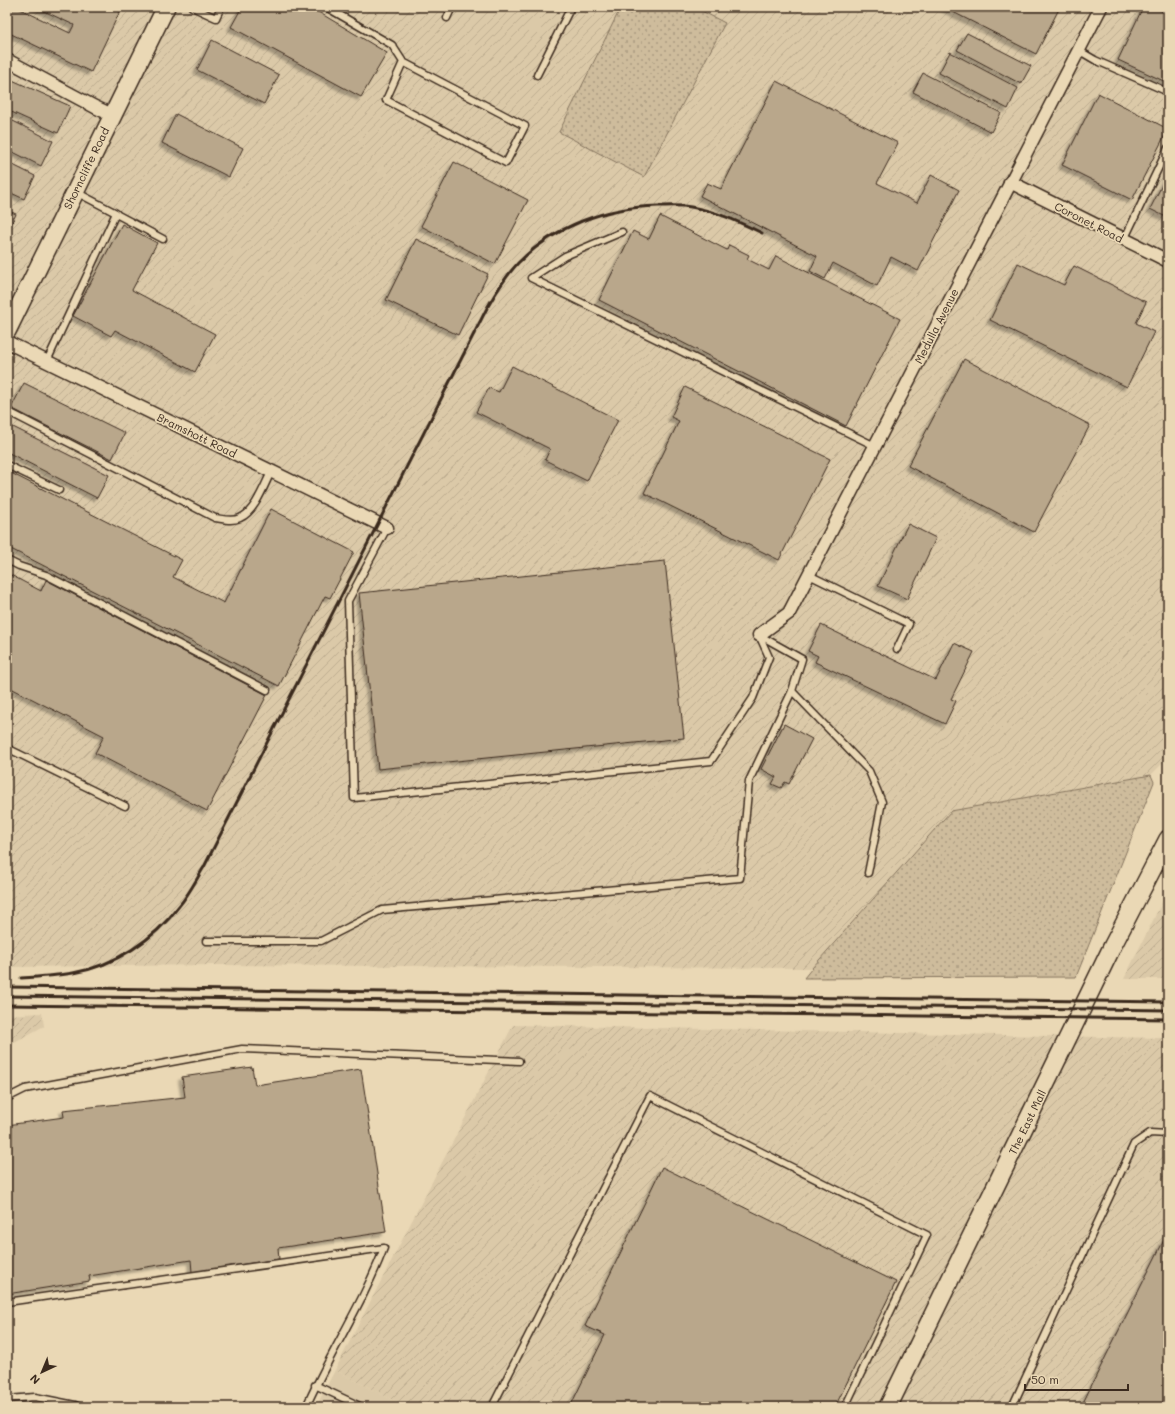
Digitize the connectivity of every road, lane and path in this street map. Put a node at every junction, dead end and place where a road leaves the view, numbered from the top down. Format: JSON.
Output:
{"nodes":[{"id":1,"x":166,"y":7,"type":"edge"},
{"id":2,"x":192,"y":7,"type":"edge"},
{"id":3,"x":221,"y":7,"type":"edge"},
{"id":4,"x":326,"y":7,"type":"edge"},
{"id":5,"x":452,"y":7,"type":"edge"},
{"id":6,"x":571,"y":7,"type":"edge"},
{"id":7,"x":1101,"y":7,"type":"edge"},
{"id":8,"x":447,"y":18,"type":"dead end"},
{"id":9,"x":1078,"y":50,"type":"junction"},
{"id":10,"x":7,"y":60,"type":"edge"},
{"id":11,"x":403,"y":62,"type":"junction"},
{"id":12,"x":537,"y":75,"type":"dead end"},
{"id":13,"x":1168,"y":92,"type":"edge"},
{"id":14,"x":112,"y":115,"type":"junction"},
{"id":15,"x":1168,"y":148,"type":"edge"},
{"id":16,"x":1010,"y":182,"type":"junction"},
{"id":17,"x":75,"y":191,"type":"junction"},
{"id":18,"x":116,"y":214,"type":"junction"},
{"id":19,"x":622,"y":232,"type":"dead end"},
{"id":20,"x":163,"y":239,"type":"dead end"},
{"id":21,"x":1124,"y":240,"type":"junction"},
{"id":22,"x":1168,"y":261,"type":"edge"},
{"id":23,"x":7,"y":330,"type":"edge"},
{"id":24,"x":7,"y":342,"type":"edge"},
{"id":25,"x":47,"y":361,"type":"junction"},
{"id":26,"x":7,"y":411,"type":"edge"},
{"id":27,"x":875,"y":446,"type":"junction"},
{"id":28,"x":7,"y":465,"type":"edge"},
{"id":29,"x":271,"y":472,"type":"junction"},
{"id":30,"x":59,"y":490,"type":"dead end"},
{"id":31,"x":387,"y":528,"type":"joint"},
{"id":32,"x":7,"y":560,"type":"edge"},
{"id":33,"x":808,"y":575,"type":"junction"},
{"id":34,"x":759,"y":635,"type":"junction"},
{"id":35,"x":897,"y":650,"type":"dead end"},
{"id":36,"x":267,"y":690,"type":"dead end"},
{"id":37,"x":792,"y":691,"type":"junction"},
{"id":38,"x":7,"y":748,"type":"edge"},
{"id":39,"x":125,"y":806,"type":"dead end"},
{"id":40,"x":1168,"y":839,"type":"edge"},
{"id":41,"x":868,"y":873,"type":"dead end"},
{"id":42,"x":206,"y":941,"type":"dead end"},
{"id":43,"x":519,"y":1060,"type":"dead end"},
{"id":44,"x":7,"y":1098,"type":"edge"},
{"id":45,"x":1168,"y":1134,"type":"edge"},
{"id":46,"x":7,"y":1302,"type":"edge"},
{"id":47,"x":316,"y":1385,"type":"junction"},
{"id":48,"x":7,"y":1399,"type":"edge"},
{"id":49,"x":358,"y":1406,"type":"edge"},
{"id":50,"x":80,"y":1407,"type":"edge"},
{"id":51,"x":306,"y":1407,"type":"edge"},
{"id":52,"x":492,"y":1407,"type":"edge"},
{"id":53,"x":845,"y":1407,"type":"edge"},
{"id":54,"x":888,"y":1407,"type":"edge"},
{"id":55,"x":1012,"y":1407,"type":"edge"}],
"edges":[{"from":1,"to":14,"type":"main road","name":"Shorncliffe Road"},
{"from":2,"to":3,"type":"lane"},
{"from":4,"to":11,"type":"lane"},
{"from":5,"to":8,"type":"lane"},
{"from":6,"to":12,"type":"lane"},
{"from":7,"to":9,"type":"street","name":"Medulla Avenue"},
{"from":9,"to":13,"type":"lane"},
{"from":9,"to":16,"type":"street","name":"Medulla Avenue"},
{"from":10,"to":14,"type":"street"},
{"from":11,"to":11,"type":"lane"},
{"from":14,"to":17,"type":"main road","name":"Shorncliffe Road"},
{"from":15,"to":21,"type":"lane"},
{"from":16,"to":21,"type":"street","name":"Coronet Road"},
{"from":16,"to":27,"type":"street","name":"Medulla Avenue"},
{"from":17,"to":18,"type":"lane"},
{"from":17,"to":23,"type":"main road","name":"Shorncliffe Road"},
{"from":18,"to":20,"type":"lane"},
{"from":18,"to":25,"type":"lane"},
{"from":19,"to":27,"type":"lane"},
{"from":21,"to":22,"type":"street","name":"Coronet Road"},
{"from":24,"to":25,"type":"street","name":"Bramshott Road"},
{"from":25,"to":29,"type":"street","name":"Bramshott Road"},
{"from":26,"to":29,"type":"lane"},
{"from":27,"to":33,"type":"street","name":"Medulla Avenue"},
{"from":28,"to":30,"type":"lane"},
{"from":29,"to":31,"type":"street","name":"Bramshott Road"},
{"from":31,"to":34,"type":"lane"},
{"from":32,"to":36,"type":"lane"},
{"from":33,"to":34,"type":"street","name":"Medulla Avenue"},
{"from":33,"to":35,"type":"lane"},
{"from":34,"to":37,"type":"lane"},
{"from":37,"to":41,"type":"lane"},
{"from":37,"to":42,"type":"lane"},
{"from":38,"to":39,"type":"lane"},
{"from":40,"to":54,"type":"main road","name":"The East Mall"},
{"from":43,"to":44,"type":"lane"},
{"from":45,"to":55,"type":"lane"},
{"from":46,"to":47,"type":"lane"},
{"from":47,"to":49,"type":"lane"},
{"from":47,"to":51,"type":"lane"},
{"from":48,"to":50,"type":"lane"},
{"from":52,"to":53,"type":"lane"}]}
